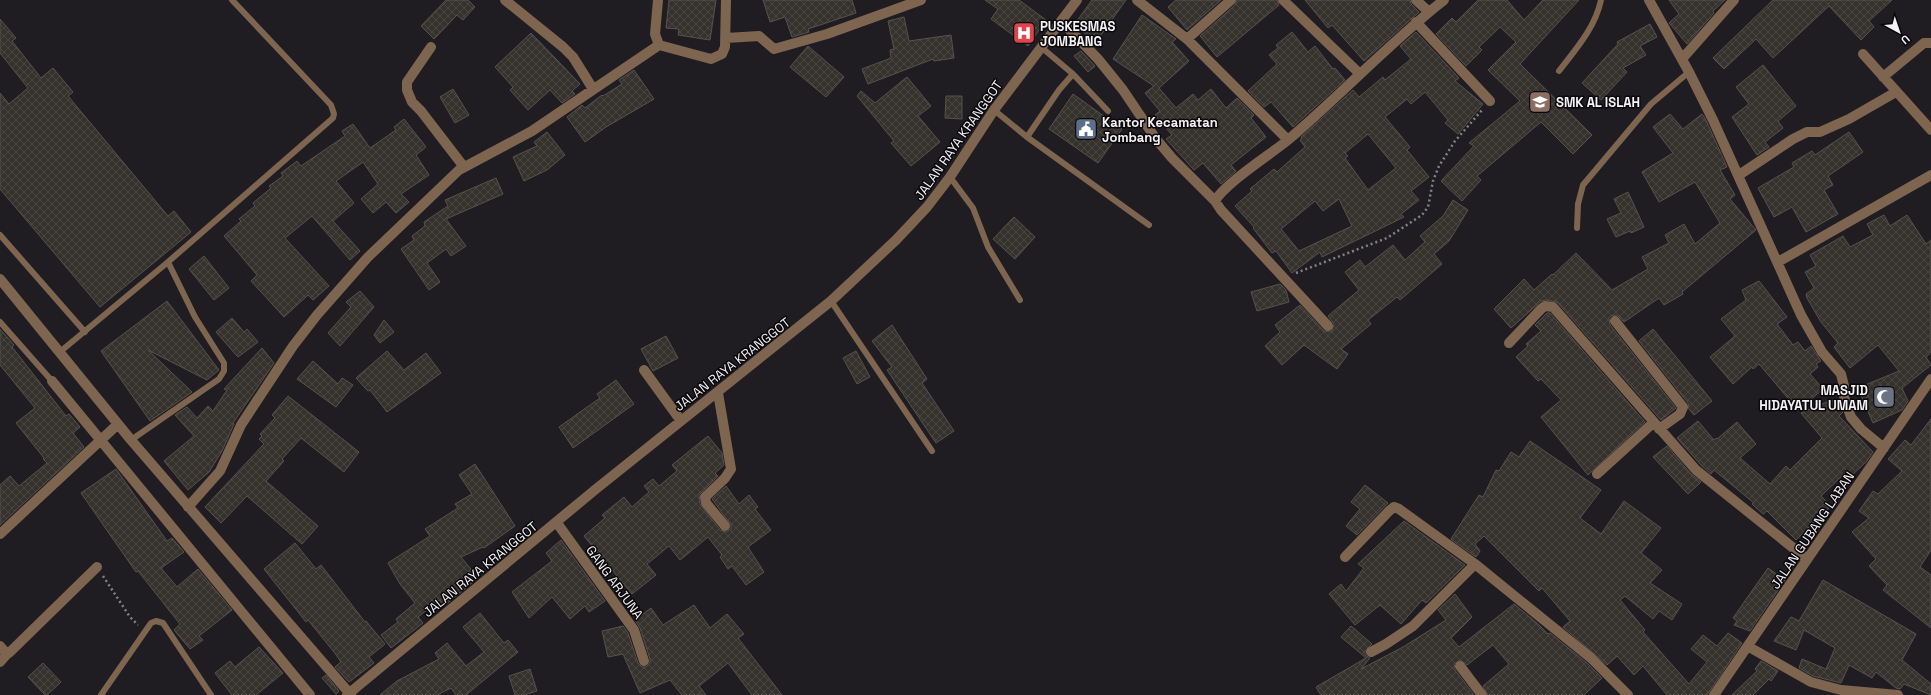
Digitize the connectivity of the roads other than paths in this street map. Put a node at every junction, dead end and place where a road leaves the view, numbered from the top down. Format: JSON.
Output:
{"nodes":[{"id":1,"x":232,"y":0,"type":"edge"},
{"id":2,"x":505,"y":0,"type":"edge"},
{"id":3,"x":658,"y":0,"type":"edge"},
{"id":4,"x":726,"y":0,"type":"edge"},
{"id":5,"x":921,"y":0,"type":"edge"},
{"id":6,"x":1076,"y":0,"type":"edge"},
{"id":7,"x":1137,"y":0,"type":"edge"},
{"id":8,"x":1231,"y":0,"type":"edge"},
{"id":9,"x":1283,"y":0,"type":"edge"},
{"id":10,"x":1416,"y":0,"type":"edge"},
{"id":11,"x":1444,"y":0,"type":"edge"},
{"id":12,"x":1601,"y":0,"type":"edge"},
{"id":13,"x":1649,"y":0,"type":"edge"},
{"id":14,"x":1734,"y":0,"type":"edge"},
{"id":15,"x":1429,"y":12,"type":"junction"},
{"id":16,"x":1062,"y":22,"type":"junction"},
{"id":17,"x":1416,"y":22,"type":"junction"},
{"id":18,"x":726,"y":38,"type":"junction"},
{"id":19,"x":1187,"y":40,"type":"junction"},
{"id":20,"x":1931,"y":43,"type":"edge"},
{"id":21,"x":659,"y":45,"type":"junction"},
{"id":22,"x":431,"y":47,"type":"dead end"},
{"id":23,"x":1041,"y":47,"type":"junction"},
{"id":24,"x":1863,"y":54,"type":"dead end"},
{"id":25,"x":1682,"y":59,"type":"junction"},
{"id":26,"x":1559,"y":71,"type":"dead end"},
{"id":27,"x":1689,"y":72,"type":"junction"},
{"id":28,"x":1073,"y":74,"type":"junction"},
{"id":29,"x":1360,"y":74,"type":"junction"},
{"id":30,"x":1883,"y":77,"type":"junction"},
{"id":31,"x":593,"y":89,"type":"junction"},
{"id":32,"x":1896,"y":92,"type":"junction"},
{"id":33,"x":1490,"y":101,"type":"road end"},
{"id":34,"x":994,"y":110,"type":"junction"},
{"id":35,"x":1108,"y":111,"type":"dead end"},
{"id":36,"x":1931,"y":130,"type":"edge"},
{"id":37,"x":1027,"y":137,"type":"junction"},
{"id":38,"x":1288,"y":140,"type":"junction"},
{"id":39,"x":464,"y":167,"type":"junction"},
{"id":40,"x":1739,"y":174,"type":"junction"},
{"id":41,"x":1931,"y":175,"type":"edge"},
{"id":42,"x":950,"y":177,"type":"junction"},
{"id":43,"x":1215,"y":201,"type":"junction"},
{"id":44,"x":1149,"y":225,"type":"dead end"},
{"id":45,"x":1577,"y":228,"type":"dead end"},
{"id":46,"x":0,"y":235,"type":"edge"},
{"id":47,"x":168,"y":262,"type":"junction"},
{"id":48,"x":1778,"y":262,"type":"junction"},
{"id":49,"x":0,"y":279,"type":"edge"},
{"id":50,"x":1020,"y":300,"type":"dead end"},
{"id":51,"x":831,"y":301,"type":"junction"},
{"id":52,"x":1615,"y":321,"type":"dead end"},
{"id":53,"x":0,"y":322,"type":"edge"},
{"id":54,"x":1328,"y":326,"type":"dead end"},
{"id":55,"x":85,"y":332,"type":"junction"},
{"id":56,"x":1509,"y":343,"type":"dead end"},
{"id":57,"x":61,"y":351,"type":"junction"},
{"id":58,"x":644,"y":370,"type":"dead end"},
{"id":59,"x":1931,"y":379,"type":"edge"},
{"id":60,"x":52,"y":381,"type":"joint"},
{"id":61,"x":718,"y":393,"type":"junction"},
{"id":62,"x":681,"y":421,"type":"junction"},
{"id":63,"x":116,"y":426,"type":"junction"},
{"id":64,"x":1656,"y":426,"type":"junction"},
{"id":65,"x":102,"y":439,"type":"junction"},
{"id":66,"x":131,"y":440,"type":"junction"},
{"id":67,"x":1884,"y":448,"type":"junction"},
{"id":68,"x":932,"y":451,"type":"dead end"},
{"id":69,"x":1597,"y":474,"type":"dead end"},
{"id":70,"x":188,"y":507,"type":"junction"},
{"id":71,"x":557,"y":523,"type":"junction"},
{"id":72,"x":725,"y":526,"type":"dead end"},
{"id":73,"x":0,"y":534,"type":"edge"},
{"id":74,"x":1345,"y":557,"type":"dead end"},
{"id":75,"x":1807,"y":560,"type":"junction"},
{"id":76,"x":1475,"y":564,"type":"junction"},
{"id":77,"x":97,"y":567,"type":"road end"},
{"id":78,"x":0,"y":646,"type":"edge"},
{"id":79,"x":1748,"y":647,"type":"junction"},
{"id":80,"x":1370,"y":652,"type":"dead end"},
{"id":81,"x":4,"y":658,"type":"edge"},
{"id":82,"x":644,"y":661,"type":"dead end"},
{"id":83,"x":1460,"y":666,"type":"dead end"},
{"id":84,"x":349,"y":694,"type":"edge"},
{"id":85,"x":102,"y":695,"type":"edge"},
{"id":86,"x":211,"y":695,"type":"edge"},
{"id":87,"x":310,"y":695,"type":"edge"},
{"id":88,"x":1482,"y":695,"type":"edge"},
{"id":89,"x":1628,"y":695,"type":"edge"},
{"id":90,"x":1714,"y":695,"type":"edge"},
{"id":91,"x":1898,"y":695,"type":"edge"}],
"edges":[{"from":1,"to":47,"type":"lane"},
{"from":2,"to":31,"type":"street"},
{"from":3,"to":21,"type":"street"},
{"from":4,"to":18,"type":"street"},
{"from":5,"to":18,"type":"street"},
{"from":6,"to":16,"type":"street","name":"JALAN RAYA KRANGGOT"},
{"from":7,"to":19,"type":"street"},
{"from":8,"to":19,"type":"street"},
{"from":9,"to":29,"type":"street"},
{"from":10,"to":15,"type":"street"},
{"from":11,"to":15,"type":"street"},
{"from":12,"to":26,"type":"lane"},
{"from":13,"to":25,"type":"street"},
{"from":14,"to":25,"type":"street"},
{"from":15,"to":17,"type":"street"},
{"from":16,"to":23,"type":"street","name":"JALAN RAYA KRANGGOT"},
{"from":16,"to":43,"type":"street"},
{"from":17,"to":29,"type":"street"},
{"from":17,"to":33,"type":"street"},
{"from":18,"to":21,"type":"street"},
{"from":19,"to":38,"type":"street"},
{"from":20,"to":30,"type":"street"},
{"from":21,"to":31,"type":"street"},
{"from":22,"to":39,"type":"street"},
{"from":23,"to":28,"type":"lane"},
{"from":23,"to":34,"type":"street","name":"JALAN RAYA KRANGGOT"},
{"from":24,"to":30,"type":"street"},
{"from":25,"to":27,"type":"street"},
{"from":27,"to":40,"type":"street"},
{"from":27,"to":45,"type":"lane"},
{"from":28,"to":35,"type":"lane"},
{"from":28,"to":37,"type":"lane"},
{"from":29,"to":38,"type":"street"},
{"from":30,"to":32,"type":"street"},
{"from":31,"to":39,"type":"street"},
{"from":32,"to":36,"type":"street"},
{"from":32,"to":40,"type":"street"},
{"from":34,"to":37,"type":"lane"},
{"from":34,"to":42,"type":"street","name":"JALAN RAYA KRANGGOT"},
{"from":37,"to":44,"type":"lane"},
{"from":38,"to":43,"type":"street"},
{"from":39,"to":70,"type":"street"},
{"from":40,"to":48,"type":"street"},
{"from":41,"to":48,"type":"street"},
{"from":42,"to":50,"type":"lane"},
{"from":42,"to":51,"type":"street","name":"JALAN RAYA KRANGGOT"},
{"from":43,"to":54,"type":"street"},
{"from":46,"to":55,"type":"lane"},
{"from":47,"to":55,"type":"lane"},
{"from":47,"to":66,"type":"lane"},
{"from":48,"to":67,"type":"street"},
{"from":49,"to":57,"type":"street"},
{"from":51,"to":61,"type":"street","name":"JALAN RAYA KRANGGOT"},
{"from":51,"to":68,"type":"lane"},
{"from":52,"to":64,"type":"street"},
{"from":53,"to":60,"type":"lane"},
{"from":55,"to":57,"type":"lane"},
{"from":56,"to":64,"type":"street"},
{"from":57,"to":63,"type":"street"},
{"from":58,"to":62,"type":"street"},
{"from":59,"to":67,"type":"street","name":"JALAN GUBANG LABAN"},
{"from":60,"to":65,"type":"street"},
{"from":61,"to":62,"type":"street","name":"JALAN RAYA KRANGGOT"},
{"from":61,"to":72,"type":"street"},
{"from":62,"to":71,"type":"street","name":"JALAN RAYA KRANGGOT"},
{"from":63,"to":65,"type":"street"},
{"from":63,"to":66,"type":"street"},
{"from":64,"to":69,"type":"street"},
{"from":64,"to":75,"type":"street"},
{"from":65,"to":73,"type":"street"},
{"from":65,"to":87,"type":"street"},
{"from":66,"to":70,"type":"street"},
{"from":67,"to":75,"type":"street","name":"JALAN GUBANG LABAN"},
{"from":70,"to":84,"type":"street"},
{"from":71,"to":82,"type":"street","name":"GANG ARJUNA"},
{"from":71,"to":84,"type":"street","name":"JALAN RAYA KRANGGOT"},
{"from":74,"to":76,"type":"street"},
{"from":75,"to":79,"type":"street","name":"JALAN GUBANG LABAN"},
{"from":76,"to":80,"type":"street"},
{"from":76,"to":89,"type":"street"},
{"from":77,"to":81,"type":"street"},
{"from":78,"to":81,"type":"street"},
{"from":79,"to":90,"type":"street","name":"JALAN GUBANG LABAN"},
{"from":79,"to":91,"type":"street"},
{"from":83,"to":88,"type":"street"},
{"from":85,"to":86,"type":"lane"}]}
